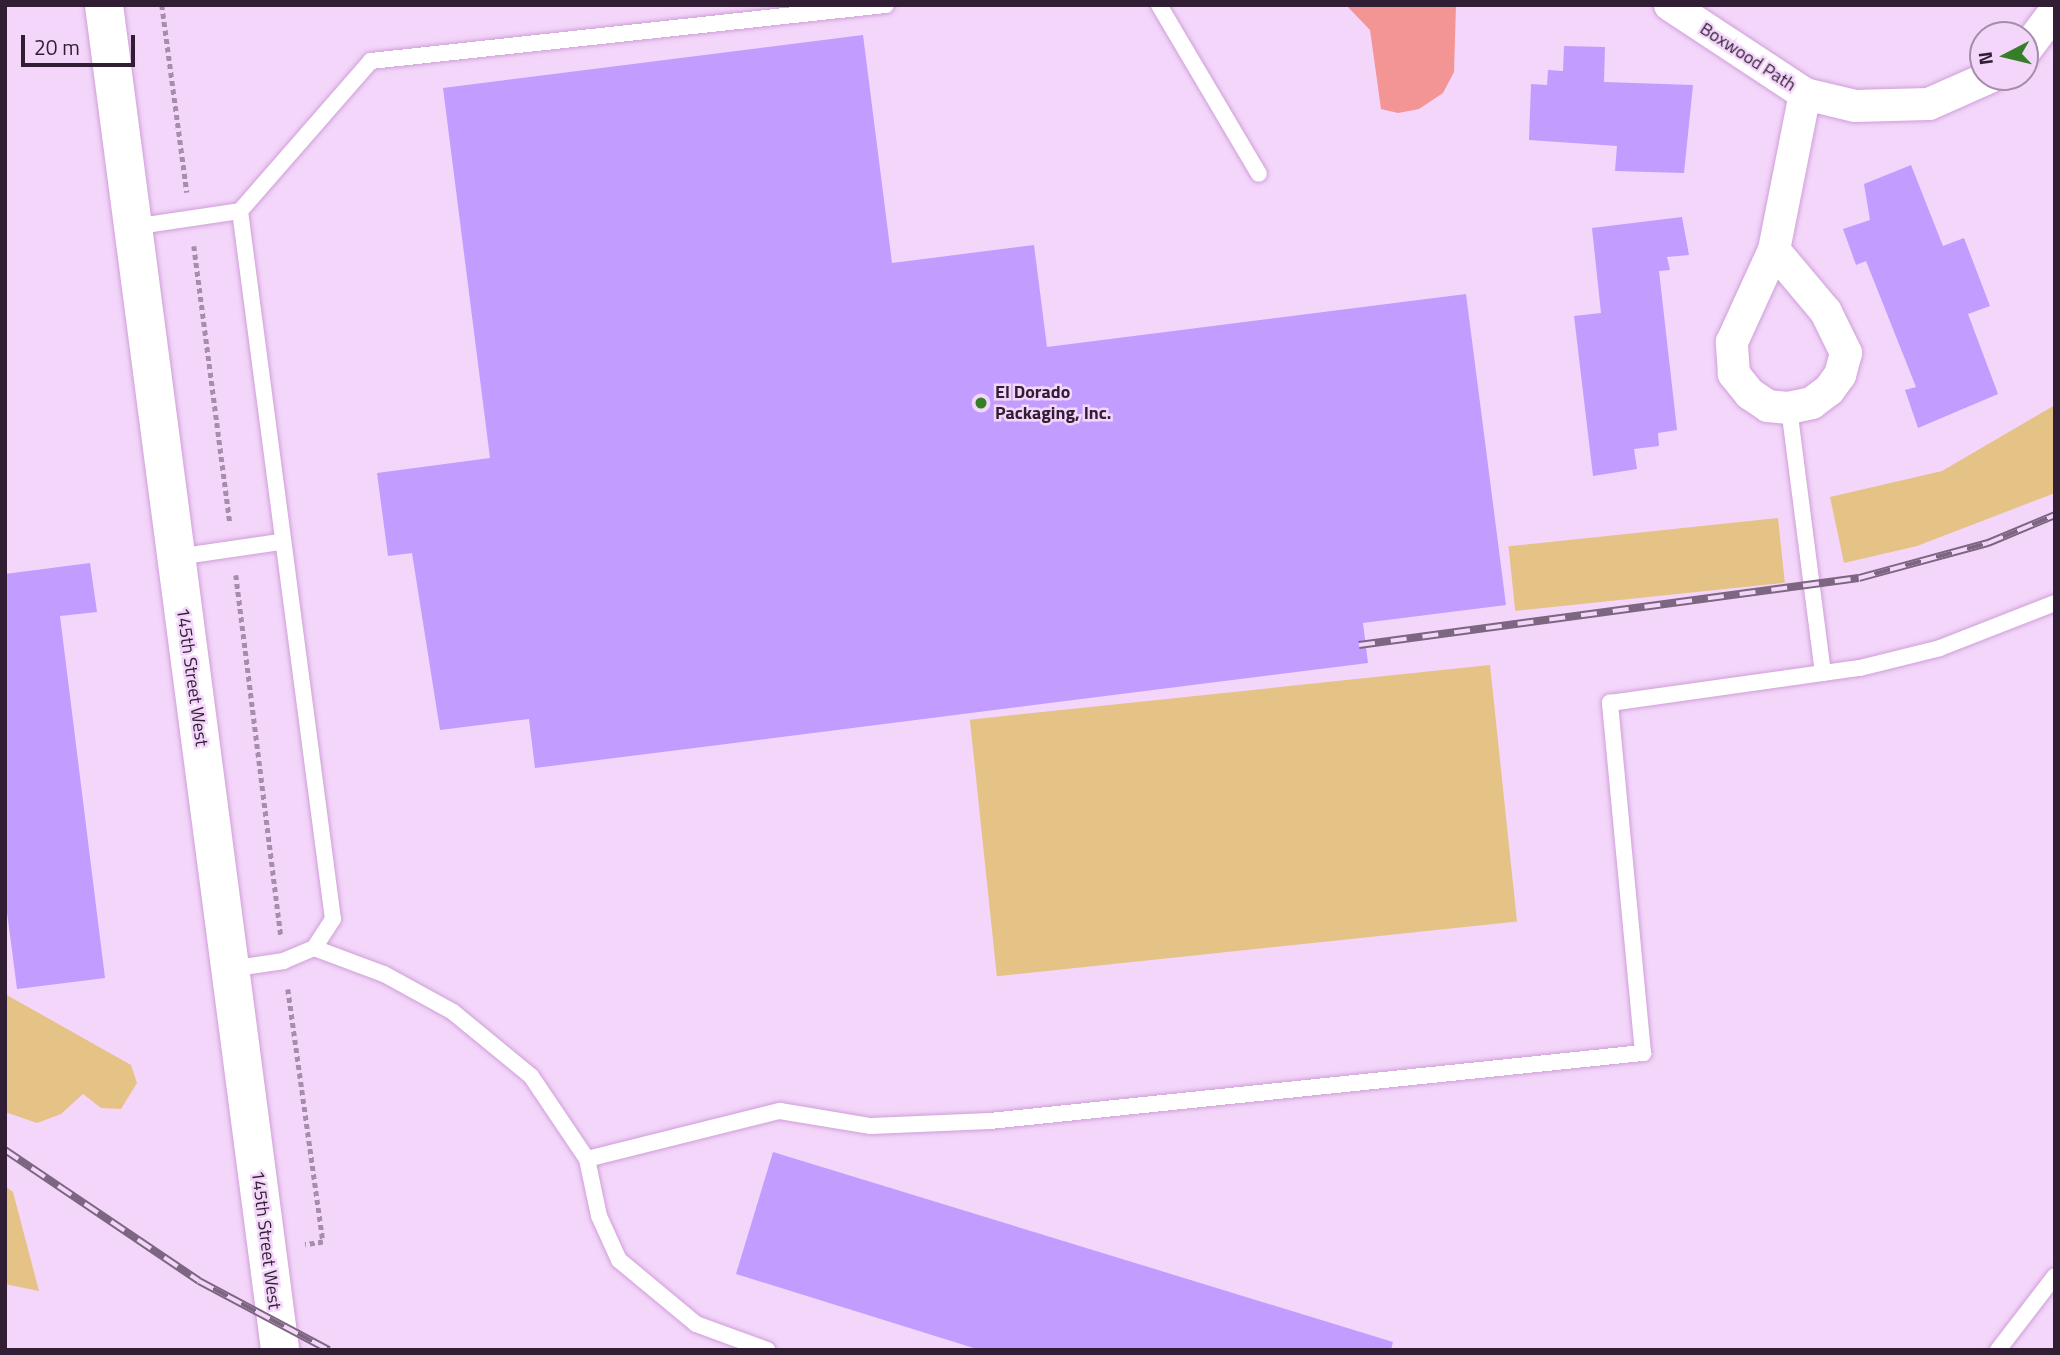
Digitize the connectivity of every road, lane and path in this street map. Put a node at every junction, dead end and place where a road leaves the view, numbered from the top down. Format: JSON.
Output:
{"nodes":[{"id":1,"x":104,"y":5,"type":"edge"},
{"id":2,"x":162,"y":5,"type":"edge"},
{"id":3,"x":886,"y":5,"type":"edge"},
{"id":4,"x":1159,"y":5,"type":"edge"},
{"id":5,"x":1670,"y":5,"type":"edge"},
{"id":6,"x":2055,"y":11,"type":"edge"},
{"id":7,"x":2039,"y":32,"type":"edge"},
{"id":8,"x":1969,"y":86,"type":"edge"},
{"id":9,"x":1805,"y":94,"type":"junction"},
{"id":10,"x":1259,"y":174,"type":"dead end"},
{"id":11,"x":240,"y":211,"type":"junction"},
{"id":12,"x":191,"y":219,"type":"junction"},
{"id":13,"x":133,"y":228,"type":"junction"},
{"id":14,"x":1774,"y":250,"type":"junction"},
{"id":15,"x":1789,"y":408,"type":"junction"},
{"id":16,"x":280,"y":542,"type":"junction"},
{"id":17,"x":233,"y":549,"type":"junction"},
{"id":18,"x":177,"y":557,"type":"junction"},
{"id":19,"x":2055,"y":603,"type":"edge"},
{"id":20,"x":1823,"y":673,"type":"junction"},
{"id":21,"x":314,"y":948,"type":"junction"},
{"id":22,"x":284,"y":961,"type":"junction"},
{"id":23,"x":230,"y":969,"type":"junction"},
{"id":24,"x":587,"y":1159,"type":"junction"},
{"id":25,"x":267,"y":1249,"type":"junction"},
{"id":26,"x":2055,"y":1276,"type":"edge"},
{"id":27,"x":281,"y":1350,"type":"edge"},
{"id":28,"x":767,"y":1350,"type":"edge"},
{"id":29,"x":1998,"y":1350,"type":"edge"}],
"edges":[{"from":1,"to":13,"type":"street","name":"145th Street West"},
{"from":2,"to":12,"type":"path"},
{"from":3,"to":11,"type":"lane"},
{"from":4,"to":10,"type":"lane"},
{"from":5,"to":9,"type":"street","name":"Boxwood Path"},
{"from":6,"to":7,"type":"street"},
{"from":8,"to":9,"type":"street","name":"Boxwood Path"},
{"from":9,"to":14,"type":"street"},
{"from":11,"to":12,"type":"lane"},
{"from":11,"to":16,"type":"lane"},
{"from":12,"to":13,"type":"lane"},
{"from":12,"to":17,"type":"path"},
{"from":13,"to":18,"type":"street","name":"145th Street West"},
{"from":14,"to":15,"type":"street"},
{"from":14,"to":15,"type":"street"},
{"from":15,"to":20,"type":"lane"},
{"from":16,"to":17,"type":"lane"},
{"from":16,"to":21,"type":"lane"},
{"from":17,"to":18,"type":"lane"},
{"from":17,"to":22,"type":"path"},
{"from":18,"to":23,"type":"street","name":"145th Street West"},
{"from":19,"to":20,"type":"lane"},
{"from":20,"to":24,"type":"lane"},
{"from":21,"to":22,"type":"lane"},
{"from":21,"to":24,"type":"lane"},
{"from":22,"to":23,"type":"lane"},
{"from":22,"to":25,"type":"path"},
{"from":23,"to":25,"type":"street","name":"145th Street West"},
{"from":24,"to":28,"type":"lane"},
{"from":25,"to":27,"type":"street","name":"145th Street West"},
{"from":26,"to":29,"type":"lane"}]}
